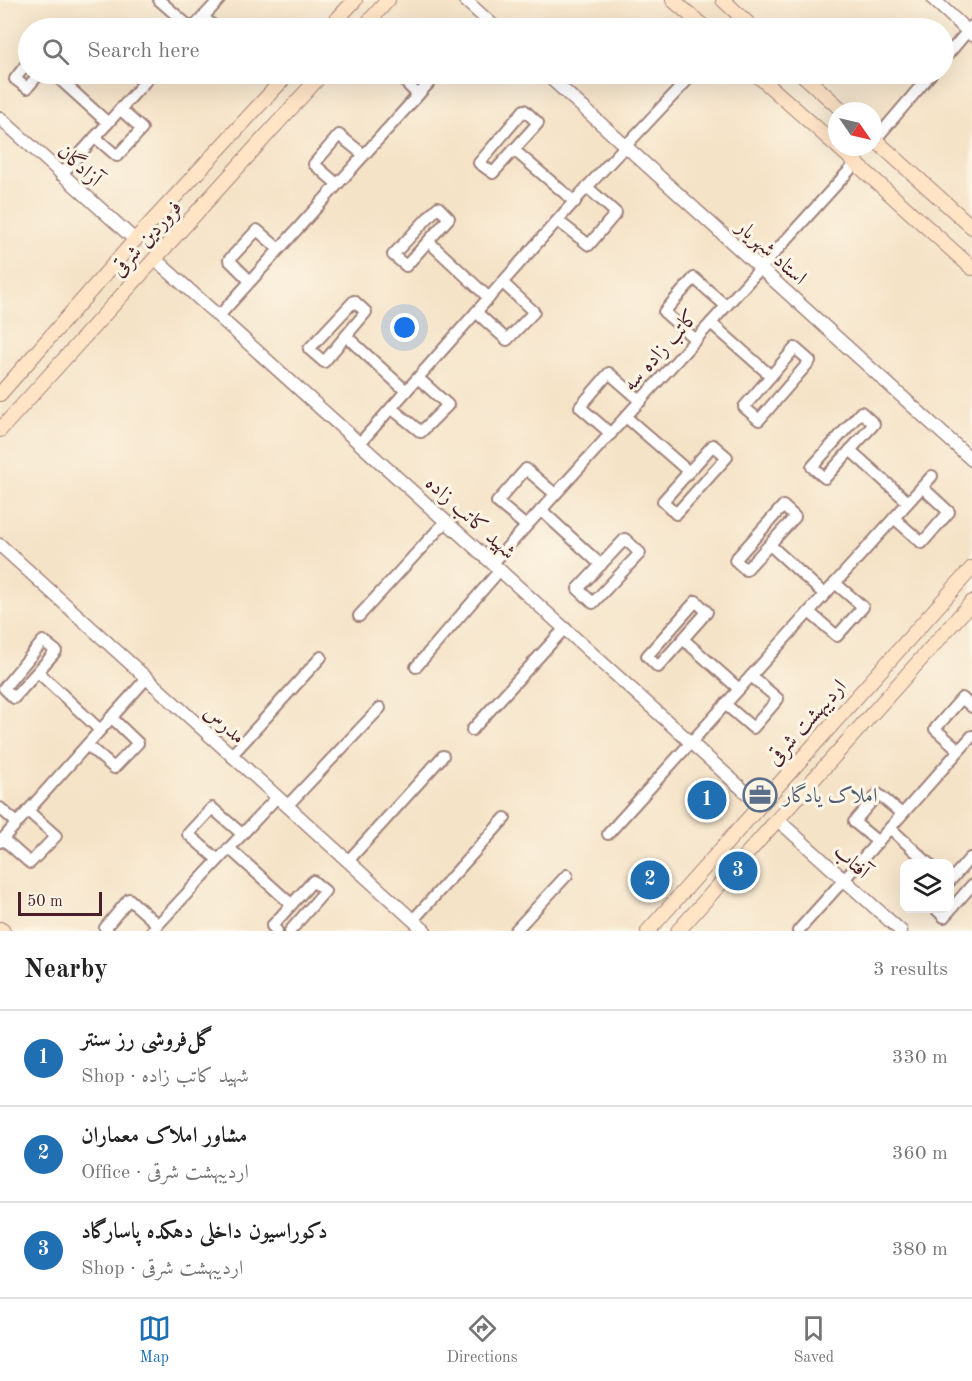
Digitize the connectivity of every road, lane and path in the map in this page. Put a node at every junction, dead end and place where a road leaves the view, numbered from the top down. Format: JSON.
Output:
{"nodes":[{"id":1,"x":159,"y":0,"type":"edge"},
{"id":2,"x":219,"y":0,"type":"edge"},
{"id":3,"x":355,"y":0,"type":"edge"},
{"id":4,"x":388,"y":0,"type":"edge"},
{"id":5,"x":465,"y":0,"type":"edge"},
{"id":6,"x":673,"y":0,"type":"edge"},
{"id":7,"x":723,"y":0,"type":"edge"},
{"id":8,"x":934,"y":0,"type":"edge"},
{"id":9,"x":203,"y":17,"type":"edge"},
{"id":10,"x":180,"y":18,"type":"edge"},
{"id":11,"x":338,"y":18,"type":"edge"},
{"id":12,"x":372,"y":18,"type":"edge"},
{"id":13,"x":485,"y":18,"type":"edge"},
{"id":14,"x":694,"y":18,"type":"edge"},
{"id":15,"x":742,"y":18,"type":"edge"},
{"id":16,"x":970,"y":30,"type":"edge"},
{"id":17,"x":954,"y":48,"type":"edge"},
{"id":18,"x":65,"y":84,"type":"edge"},
{"id":19,"x":143,"y":84,"type":"edge"},
{"id":20,"x":279,"y":84,"type":"edge"},
{"id":21,"x":313,"y":84,"type":"edge"},
{"id":22,"x":407,"y":84,"type":"edge"},
{"id":23,"x":428,"y":84,"type":"edge"},
{"id":24,"x":557,"y":84,"type":"edge"},
{"id":25,"x":684,"y":84,"type":"edge"},
{"id":26,"x":767,"y":84,"type":"edge"},
{"id":27,"x":813,"y":84,"type":"edge"},
{"id":28,"x":922,"y":84,"type":"edge"},
{"id":29,"x":418,"y":95,"type":"junction"},
{"id":30,"x":833,"y":102,"type":"edge"},
{"id":31,"x":120,"y":109,"type":"junction"},
{"id":32,"x":0,"y":118,"type":"edge"},
{"id":33,"x":108,"y":123,"type":"junction"},
{"id":34,"x":882,"y":130,"type":"edge"},
{"id":35,"x":95,"y":137,"type":"junction"},
{"id":36,"x":828,"y":138,"type":"edge"},
{"id":37,"x":625,"y":146,"type":"junction"},
{"id":38,"x":882,"y":146,"type":"edge"},
{"id":39,"x":514,"y":150,"type":"junction"},
{"id":40,"x":364,"y":155,"type":"junction"},
{"id":41,"x":848,"y":156,"type":"edge"},
{"id":42,"x":856,"y":164,"type":"junction"},
{"id":43,"x":61,"y":174,"type":"junction"},
{"id":44,"x":337,"y":184,"type":"junction"},
{"id":45,"x":587,"y":188,"type":"junction"},
{"id":46,"x":575,"y":202,"type":"junction"},
{"id":47,"x":558,"y":221,"type":"junction"},
{"id":48,"x":972,"y":227,"type":"edge"},
{"id":49,"x":135,"y":240,"type":"junction"},
{"id":50,"x":429,"y":242,"type":"junction"},
{"id":51,"x":279,"y":249,"type":"junction"},
{"id":52,"x":155,"y":259,"type":"junction"},
{"id":53,"x":761,"y":268,"type":"junction"},
{"id":54,"x":972,"y":268,"type":"edge"},
{"id":55,"x":250,"y":281,"type":"junction"},
{"id":56,"x":503,"y":283,"type":"junction"},
{"id":57,"x":489,"y":298,"type":"junction"},
{"id":58,"x":726,"y":306,"type":"junction"},
{"id":59,"x":476,"y":312,"type":"junction"},
{"id":60,"x":219,"y":316,"type":"junction"},
{"id":61,"x":711,"y":323,"type":"junction"},
{"id":62,"x":346,"y":336,"type":"junction"},
{"id":63,"x":696,"y":340,"type":"junction"},
{"id":64,"x":771,"y":376,"type":"junction"},
{"id":65,"x":418,"y":378,"type":"junction"},
{"id":66,"x":406,"y":391,"type":"junction"},
{"id":67,"x":0,"y":394,"type":"edge"},
{"id":68,"x":640,"y":400,"type":"junction"},
{"id":69,"x":391,"y":408,"type":"junction"},
{"id":70,"x":626,"y":417,"type":"junction"},
{"id":71,"x":0,"y":430,"type":"edge"},
{"id":72,"x":610,"y":434,"type":"junction"},
{"id":73,"x":360,"y":444,"type":"junction"},
{"id":74,"x":850,"y":450,"type":"junction"},
{"id":75,"x":972,"y":460,"type":"edge"},
{"id":76,"x":689,"y":472,"type":"junction"},
{"id":77,"x":932,"y":476,"type":"dead end"},
{"id":78,"x":922,"y":487,"type":"junction"},
{"id":79,"x":555,"y":494,"type":"junction"},
{"id":80,"x":909,"y":502,"type":"junction"},
{"id":81,"x":541,"y":510,"type":"junction"},
{"id":82,"x":894,"y":518,"type":"junction"},
{"id":83,"x":446,"y":521,"type":"junction"},
{"id":84,"x":526,"y":526,"type":"junction"},
{"id":85,"x":770,"y":544,"type":"junction"},
{"id":86,"x":2,"y":551,"type":"edge"},
{"id":87,"x":601,"y":565,"type":"junction"},
{"id":88,"x":496,"y":566,"type":"junction"},
{"id":89,"x":972,"y":568,"type":"edge"},
{"id":90,"x":835,"y":583,"type":"junction"},
{"id":91,"x":824,"y":594,"type":"junction"},
{"id":92,"x":972,"y":602,"type":"edge"},
{"id":93,"x":809,"y":612,"type":"junction"},
{"id":94,"x":359,"y":616,"type":"dead end"},
{"id":95,"x":565,"y":628,"type":"junction"},
{"id":96,"x":683,"y":639,"type":"junction"},
{"id":97,"x":321,"y":657,"type":"dead end"},
{"id":98,"x":416,"y":667,"type":"dead end"},
{"id":99,"x":38,"y":672,"type":"junction"},
{"id":100,"x":751,"y":676,"type":"junction"},
{"id":101,"x":146,"y":679,"type":"junction"},
{"id":102,"x":739,"y":689,"type":"junction"},
{"id":103,"x":725,"y":704,"type":"junction"},
{"id":104,"x":972,"y":706,"type":"edge"},
{"id":105,"x":380,"y":708,"type":"dead end"},
{"id":106,"x":111,"y":717,"type":"junction"},
{"id":107,"x":100,"y":730,"type":"junction"},
{"id":108,"x":472,"y":730,"type":"dead end"},
{"id":109,"x":972,"y":736,"type":"edge"},
{"id":110,"x":691,"y":742,"type":"junction"},
{"id":111,"x":87,"y":745,"type":"junction"},
{"id":112,"x":959,"y":750,"type":"junction"},
{"id":113,"x":231,"y":756,"type":"junction"},
{"id":114,"x":443,"y":756,"type":"dead end"},
{"id":115,"x":277,"y":797,"type":"junction"},
{"id":116,"x":760,"y":805,"type":"junction"},
{"id":117,"x":287,"y":806,"type":"junction"},
{"id":118,"x":0,"y":808,"type":"edge"},
{"id":119,"x":28,"y":811,"type":"junction"},
{"id":120,"x":902,"y":814,"type":"junction"},
{"id":121,"x":505,"y":818,"type":"dead end"},
{"id":122,"x":778,"y":820,"type":"junction"},
{"id":123,"x":17,"y":823,"type":"junction"},
{"id":124,"x":890,"y":828,"type":"junction"},
{"id":125,"x":242,"y":834,"type":"junction"},
{"id":126,"x":608,"y":834,"type":"dead end"},
{"id":127,"x":1,"y":840,"type":"edge"},
{"id":128,"x":878,"y":842,"type":"junction"},
{"id":129,"x":229,"y":848,"type":"junction"},
{"id":130,"x":924,"y":859,"type":"edge"},
{"id":131,"x":972,"y":859,"type":"edge"},
{"id":132,"x":218,"y":860,"type":"junction"},
{"id":133,"x":348,"y":861,"type":"junction"},
{"id":134,"x":567,"y":875,"type":"dead end"},
{"id":135,"x":954,"y":876,"type":"edge"},
{"id":136,"x":844,"y":880,"type":"junction"},
{"id":137,"x":970,"y":893,"type":"edge"},
{"id":138,"x":291,"y":904,"type":"junction"},
{"id":139,"x":669,"y":907,"type":"junction"},
{"id":140,"x":954,"y":908,"type":"edge"},
{"id":141,"x":413,"y":920,"type":"junction"},
{"id":142,"x":682,"y":926,"type":"edge"},
{"id":143,"x":155,"y":928,"type":"edge"},
{"id":144,"x":108,"y":931,"type":"edge"},
{"id":145,"x":277,"y":931,"type":"edge"},
{"id":146,"x":290,"y":931,"type":"edge"},
{"id":147,"x":425,"y":931,"type":"edge"},
{"id":148,"x":515,"y":931,"type":"edge"},
{"id":149,"x":648,"y":931,"type":"edge"},
{"id":150,"x":798,"y":931,"type":"edge"},
{"id":151,"x":901,"y":931,"type":"edge"}],
"edges":[{"from":1,"to":10,"type":"street"},
{"from":2,"to":9,"type":"street"},
{"from":3,"to":11,"type":"main road"},
{"from":4,"to":12,"type":"main road"},
{"from":5,"to":13,"type":"street"},
{"from":6,"to":14,"type":"main road"},
{"from":7,"to":15,"type":"main road"},
{"from":8,"to":16,"type":"street"},
{"from":16,"to":17,"type":"street"},
{"from":18,"to":33,"type":"street"},
{"from":19,"to":31,"type":"street"},
{"from":20,"to":49,"type":"main road","name":"فروردین شرقی"},
{"from":21,"to":52,"type":"main road","name":"فروردین شرقی"},
{"from":22,"to":29,"type":"street"},
{"from":23,"to":29,"type":"street"},
{"from":24,"to":37,"type":"street","name":"استاد شهریار"},
{"from":25,"to":37,"type":"street"},
{"from":26,"to":36,"type":"main road"},
{"from":27,"to":30,"type":"main road"},
{"from":28,"to":34,"type":"street"},
{"from":29,"to":40,"type":"street"},
{"from":31,"to":33,"type":"street"},
{"from":31,"to":35,"type":"street"},
{"from":32,"to":43,"type":"street","name":"آزادگان"},
{"from":33,"to":35,"type":"street"},
{"from":35,"to":43,"type":"street"},
{"from":37,"to":45,"type":"street"},
{"from":37,"to":53,"type":"street","name":"استاد شهریار"},
{"from":38,"to":48,"type":"main road"},
{"from":39,"to":39,"type":"street"},
{"from":39,"to":46,"type":"street"},
{"from":40,"to":44,"type":"street"},
{"from":40,"to":44,"type":"street"},
{"from":41,"to":42,"type":"main road"},
{"from":42,"to":53,"type":"street","name":"کاتب زاده سه"},
{"from":42,"to":54,"type":"main road"},
{"from":43,"to":49,"type":"street","name":"آزادگان"},
{"from":44,"to":51,"type":"street"},
{"from":45,"to":46,"type":"street"},
{"from":45,"to":47,"type":"street"},
{"from":46,"to":47,"type":"street"},
{"from":47,"to":56,"type":"street"},
{"from":49,"to":67,"type":"main road","name":"فروردین شرقی"},
{"from":50,"to":50,"type":"street"},
{"from":50,"to":57,"type":"street"},
{"from":51,"to":55,"type":"street"},
{"from":51,"to":55,"type":"street"},
{"from":52,"to":60,"type":"street","name":"شهید کاتب زاده"},
{"from":52,"to":71,"type":"main road","name":"فروردین شرقی"},
{"from":53,"to":58,"type":"street","name":"کاتب زاده سه"},
{"from":53,"to":75,"type":"street","name":"استاد شهریار"},
{"from":55,"to":60,"type":"street"},
{"from":56,"to":57,"type":"street"},
{"from":56,"to":59,"type":"street"},
{"from":57,"to":59,"type":"street"},
{"from":58,"to":61,"type":"street","name":"کاتب زاده سه"},
{"from":58,"to":63,"type":"street"},
{"from":59,"to":65,"type":"street"},
{"from":60,"to":73,"type":"street","name":"شهید کاتب زاده"},
{"from":61,"to":63,"type":"street","name":"کاتب زاده سه"},
{"from":61,"to":64,"type":"street"},
{"from":62,"to":62,"type":"street"},
{"from":62,"to":66,"type":"street"},
{"from":63,"to":68,"type":"street","name":"کاتب زاده سه"},
{"from":64,"to":64,"type":"street"},
{"from":65,"to":66,"type":"street"},
{"from":65,"to":69,"type":"street"},
{"from":66,"to":69,"type":"street"},
{"from":68,"to":70,"type":"street","name":"کاتب زاده سه"},
{"from":68,"to":72,"type":"street"},
{"from":69,"to":73,"type":"street"},
{"from":70,"to":72,"type":"street","name":"کاتب زاده سه"},
{"from":70,"to":76,"type":"street"},
{"from":72,"to":79,"type":"street","name":"کاتب زاده سه"},
{"from":73,"to":83,"type":"street","name":"شهید کاتب زاده"},
{"from":74,"to":74,"type":"street"},
{"from":74,"to":80,"type":"street"},
{"from":76,"to":76,"type":"street"},
{"from":77,"to":78,"type":"street"},
{"from":78,"to":80,"type":"street"},
{"from":78,"to":82,"type":"street"},
{"from":79,"to":81,"type":"street","name":"کاتب زاده سه"},
{"from":79,"to":84,"type":"street"},
{"from":80,"to":82,"type":"street"},
{"from":81,"to":84,"type":"street","name":"کاتب زاده سه"},
{"from":81,"to":87,"type":"street"},
{"from":82,"to":90,"type":"street"},
{"from":83,"to":88,"type":"street","name":"شهید کاتب زاده"},
{"from":83,"to":94,"type":"street"},
{"from":84,"to":88,"type":"street","name":"کاتب زاده سه"},
{"from":85,"to":85,"type":"street"},
{"from":85,"to":91,"type":"street"},
{"from":86,"to":101,"type":"street","name":"مدرس"},
{"from":87,"to":87,"type":"street"},
{"from":88,"to":95,"type":"street","name":"شهید کاتب زاده"},
{"from":88,"to":98,"type":"street","name":"کاتب زاده سه"},
{"from":89,"to":116,"type":"main road","name":"اردیبهشت شرقی"},
{"from":90,"to":91,"type":"street"},
{"from":90,"to":93,"type":"street"},
{"from":91,"to":93,"type":"street"},
{"from":92,"to":122,"type":"main road","name":"اردیبهشت شرقی"},
{"from":93,"to":100,"type":"street"},
{"from":95,"to":108,"type":"street"},
{"from":95,"to":110,"type":"street","name":"شهید کاتب زاده"},
{"from":96,"to":96,"type":"street"},
{"from":96,"to":102,"type":"street"},
{"from":97,"to":113,"type":"street"},
{"from":99,"to":99,"type":"street"},
{"from":99,"to":107,"type":"street"},
{"from":100,"to":102,"type":"street"},
{"from":100,"to":103,"type":"street"},
{"from":101,"to":106,"type":"street"},
{"from":101,"to":113,"type":"street","name":"مدرس"},
{"from":102,"to":103,"type":"street"},
{"from":103,"to":110,"type":"street"},
{"from":104,"to":112,"type":"street"},
{"from":105,"to":117,"type":"street"},
{"from":106,"to":107,"type":"street"},
{"from":106,"to":111,"type":"street"},
{"from":107,"to":111,"type":"street"},
{"from":109,"to":112,"type":"street"},
{"from":110,"to":116,"type":"street","name":"شهید کاتب زاده"},
{"from":110,"to":126,"type":"street"},
{"from":111,"to":119,"type":"street"},
{"from":112,"to":120,"type":"street"},
{"from":113,"to":115,"type":"street","name":"مدرس"},
{"from":114,"to":133,"type":"street"},
{"from":115,"to":117,"type":"street","name":"مدرس"},
{"from":115,"to":125,"type":"street"},
{"from":116,"to":139,"type":"main road","name":"اردیبهشت شرقی"},
{"from":117,"to":133,"type":"street","name":"مدرس"},
{"from":118,"to":123,"type":"street"},
{"from":119,"to":123,"type":"street"},
{"from":119,"to":127,"type":"street"},
{"from":120,"to":124,"type":"street"},
{"from":120,"to":128,"type":"street"},
{"from":121,"to":141,"type":"street"},
{"from":122,"to":136,"type":"street","name":"آفتاب"},
{"from":122,"to":142,"type":"main road","name":"اردیبهشت شرقی"},
{"from":123,"to":127,"type":"street"},
{"from":124,"to":128,"type":"street"},
{"from":124,"to":130,"type":"street"},
{"from":125,"to":129,"type":"street"},
{"from":125,"to":132,"type":"street"},
{"from":128,"to":136,"type":"street"},
{"from":129,"to":132,"type":"street"},
{"from":129,"to":138,"type":"street"},
{"from":131,"to":135,"type":"street"},
{"from":132,"to":143,"type":"street"},
{"from":133,"to":141,"type":"street","name":"مدرس"},
{"from":134,"to":148,"type":"street"},
{"from":136,"to":150,"type":"street"},
{"from":136,"to":151,"type":"street","name":"آفتاب"},
{"from":137,"to":140,"type":"street"},
{"from":138,"to":145,"type":"street"},
{"from":138,"to":146,"type":"street"},
{"from":139,"to":142,"type":"main road"},
{"from":139,"to":149,"type":"main road","name":"اردیبهشت شرقی"},
{"from":141,"to":147,"type":"street","name":"مدرس"},
{"from":143,"to":144,"type":"street"}]}
